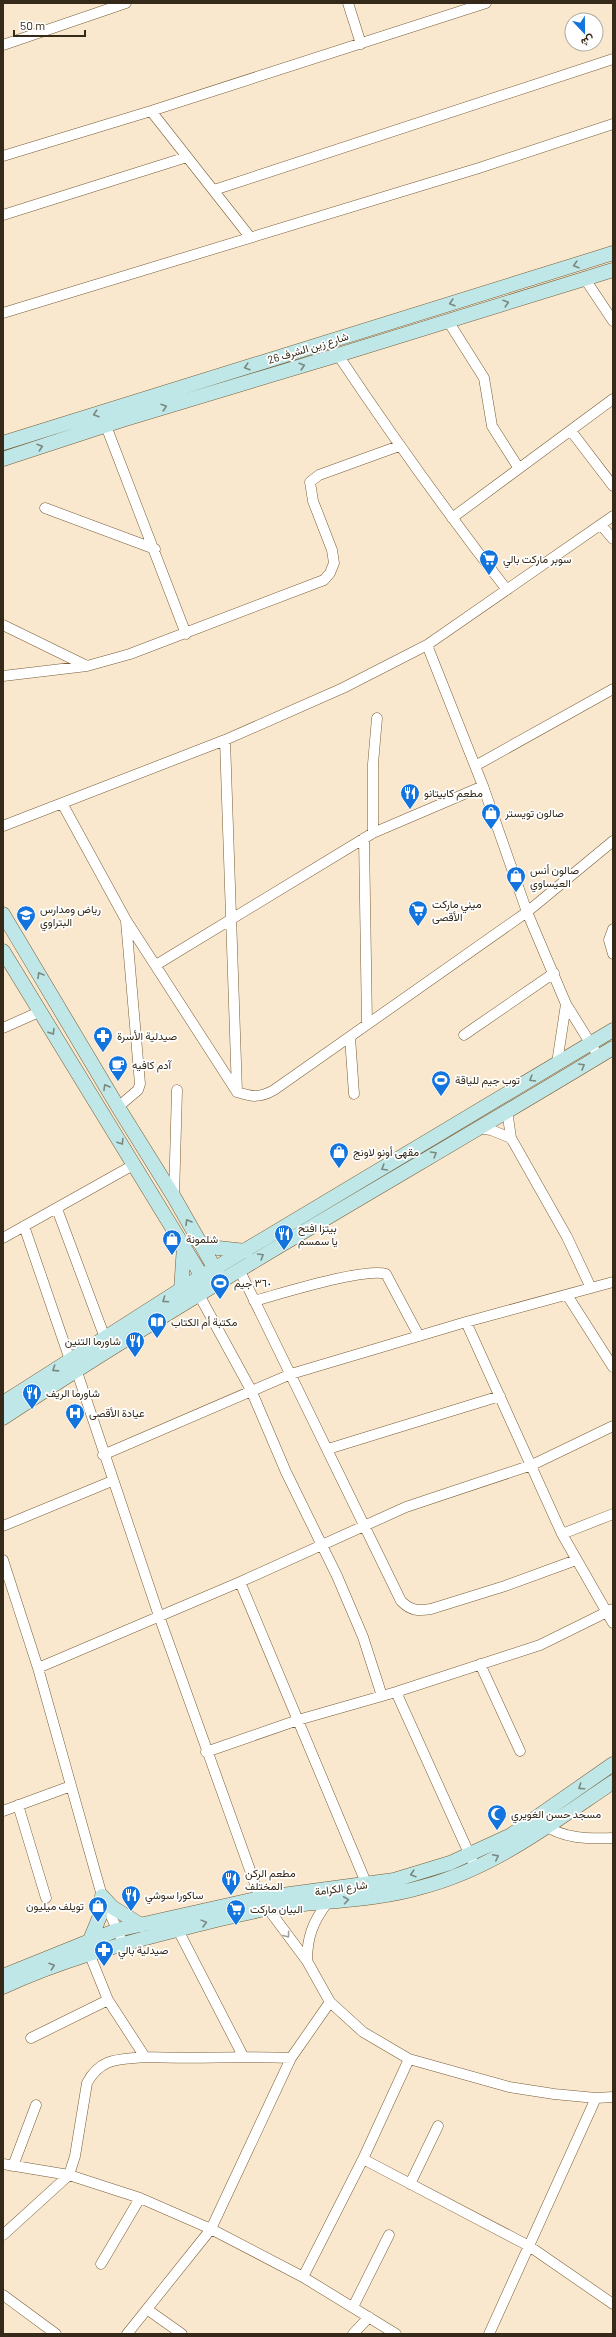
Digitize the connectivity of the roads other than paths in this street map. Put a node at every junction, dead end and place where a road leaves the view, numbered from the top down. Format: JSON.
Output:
{"nodes":[{"id":1,"x":126,"y":3,"type":"edge"},
{"id":2,"x":348,"y":3,"type":"edge"},
{"id":3,"x":486,"y":3,"type":"edge"},
{"id":4,"x":361,"y":44,"type":"junction"},
{"id":5,"x":3,"y":45,"type":"edge"},
{"id":6,"x":613,"y":59,"type":"edge"},
{"id":7,"x":151,"y":111,"type":"junction"},
{"id":8,"x":613,"y":124,"type":"edge"},
{"id":9,"x":3,"y":156,"type":"edge"},
{"id":10,"x":187,"y":157,"type":"junction"},
{"id":11,"x":214,"y":190,"type":"junction"},
{"id":12,"x":3,"y":215,"type":"edge"},
{"id":13,"x":250,"y":237,"type":"junction"},
{"id":14,"x":613,"y":253,"type":"edge"},
{"id":15,"x":613,"y":270,"type":"edge"},
{"id":16,"x":585,"y":279,"type":"junction"},
{"id":17,"x":3,"y":313,"type":"edge"},
{"id":18,"x":448,"y":321,"type":"junction"},
{"id":19,"x":613,"y":321,"type":"edge"},
{"id":20,"x":338,"y":356,"type":"junction"},
{"id":21,"x":613,"y":399,"type":"edge"},
{"id":22,"x":120,"y":413,"type":"junction"},
{"id":23,"x":106,"y":426,"type":"junction"},
{"id":24,"x":571,"y":431,"type":"junction"},
{"id":25,"x":3,"y":443,"type":"edge"},
{"id":26,"x":399,"y":446,"type":"junction"},
{"id":27,"x":3,"y":459,"type":"edge"},
{"id":28,"x":518,"y":467,"type":"junction"},
{"id":29,"x":613,"y":486,"type":"edge"},
{"id":30,"x":45,"y":508,"type":"dead end"},
{"id":31,"x":613,"y":516,"type":"edge"},
{"id":32,"x":452,"y":518,"type":"junction"},
{"id":33,"x":601,"y":525,"type":"junction"},
{"id":34,"x":613,"y":539,"type":"edge"},
{"id":35,"x":155,"y":549,"type":"junction"},
{"id":36,"x":507,"y":590,"type":"junction"},
{"id":37,"x":3,"y":625,"type":"edge"},
{"id":38,"x":186,"y":634,"type":"junction"},
{"id":39,"x":427,"y":645,"type":"junction"},
{"id":40,"x":87,"y":666,"type":"junction"},
{"id":41,"x":3,"y":676,"type":"edge"},
{"id":42,"x":613,"y":690,"type":"edge"},
{"id":43,"x":377,"y":718,"type":"dead end"},
{"id":44,"x":224,"y":740,"type":"junction"},
{"id":45,"x":475,"y":766,"type":"junction"},
{"id":46,"x":483,"y":786,"type":"junction"},
{"id":47,"x":63,"y":805,"type":"junction"},
{"id":48,"x":3,"y":826,"type":"edge"},
{"id":49,"x":369,"y":836,"type":"junction"},
{"id":50,"x":613,"y":841,"type":"edge"},
{"id":51,"x":527,"y":912,"type":"junction"},
{"id":52,"x":3,"y":914,"type":"edge"},
{"id":53,"x":126,"y":920,"type":"junction"},
{"id":54,"x":230,"y":920,"type":"junction"},
{"id":55,"x":613,"y":929,"type":"edge"},
{"id":56,"x":3,"y":951,"type":"edge"},
{"id":57,"x":613,"y":954,"type":"edge"},
{"id":58,"x":156,"y":965,"type":"junction"},
{"id":59,"x":554,"y":973,"type":"junction"},
{"id":60,"x":566,"y":1004,"type":"junction"},
{"id":61,"x":39,"y":1012,"type":"junction"},
{"id":62,"x":367,"y":1024,"type":"junction"},
{"id":63,"x":3,"y":1028,"type":"edge"},
{"id":64,"x":613,"y":1030,"type":"edge"},
{"id":65,"x":464,"y":1035,"type":"dead end"},
{"id":66,"x":350,"y":1037,"type":"junction"},
{"id":67,"x":590,"y":1043,"type":"junction"},
{"id":68,"x":613,"y":1048,"type":"edge"},
{"id":69,"x":598,"y":1057,"type":"junction"},
{"id":70,"x":557,"y":1063,"type":"junction"},
{"id":71,"x":177,"y":1090,"type":"dead end"},
{"id":72,"x":237,"y":1092,"type":"junction"},
{"id":73,"x":354,"y":1094,"type":"dead end"},
{"id":74,"x":118,"y":1107,"type":"junction"},
{"id":75,"x":507,"y":1110,"type":"junction"},
{"id":76,"x":478,"y":1128,"type":"junction"},
{"id":77,"x":511,"y":1138,"type":"junction"},
{"id":78,"x":135,"y":1164,"type":"junction"},
{"id":79,"x":174,"y":1197,"type":"junction"},
{"id":80,"x":57,"y":1209,"type":"junction"},
{"id":81,"x":24,"y":1226,"type":"junction"},
{"id":82,"x":3,"y":1238,"type":"edge"},
{"id":83,"x":199,"y":1242,"type":"junction"},
{"id":84,"x":184,"y":1246,"type":"junction"},
{"id":85,"x":246,"y":1251,"type":"junction"},
{"id":86,"x":239,"y":1269,"type":"junction"},
{"id":87,"x":218,"y":1274,"type":"junction"},
{"id":88,"x":613,"y":1282,"type":"edge"},
{"id":89,"x":203,"y":1285,"type":"junction"},
{"id":90,"x":591,"y":1288,"type":"junction"},
{"id":91,"x":180,"y":1290,"type":"junction"},
{"id":92,"x":567,"y":1295,"type":"junction"},
{"id":93,"x":254,"y":1301,"type":"junction"},
{"id":94,"x":466,"y":1322,"type":"junction"},
{"id":95,"x":419,"y":1336,"type":"junction"},
{"id":96,"x":105,"y":1338,"type":"junction"},
{"id":97,"x":73,"y":1364,"type":"junction"},
{"id":98,"x":613,"y":1367,"type":"edge"},
{"id":99,"x":291,"y":1374,"type":"junction"},
{"id":100,"x":251,"y":1390,"type":"junction"},
{"id":101,"x":500,"y":1396,"type":"junction"},
{"id":102,"x":3,"y":1403,"type":"edge"},
{"id":103,"x":3,"y":1418,"type":"edge"},
{"id":104,"x":613,"y":1426,"type":"edge"},
{"id":105,"x":328,"y":1449,"type":"junction"},
{"id":106,"x":103,"y":1454,"type":"junction"},
{"id":107,"x":532,"y":1466,"type":"junction"},
{"id":108,"x":112,"y":1482,"type":"junction"},
{"id":109,"x":613,"y":1514,"type":"edge"},
{"id":110,"x":365,"y":1524,"type":"junction"},
{"id":111,"x":3,"y":1526,"type":"edge"},
{"id":112,"x":562,"y":1534,"type":"junction"},
{"id":113,"x":321,"y":1544,"type":"junction"},
{"id":114,"x":3,"y":1560,"type":"edge"},
{"id":115,"x":576,"y":1560,"type":"junction"},
{"id":116,"x":240,"y":1582,"type":"junction"},
{"id":117,"x":610,"y":1612,"type":"edge"},
{"id":118,"x":159,"y":1616,"type":"junction"},
{"id":119,"x":613,"y":1623,"type":"edge"},
{"id":120,"x":480,"y":1664,"type":"junction"},
{"id":121,"x":38,"y":1668,"type":"junction"},
{"id":122,"x":396,"y":1692,"type":"junction"},
{"id":123,"x":382,"y":1696,"type":"junction"},
{"id":124,"x":298,"y":1720,"type":"junction"},
{"id":125,"x":520,"y":1751,"type":"dead end"},
{"id":126,"x":206,"y":1752,"type":"junction"},
{"id":127,"x":613,"y":1764,"type":"edge"},
{"id":128,"x":613,"y":1782,"type":"edge"},
{"id":129,"x":71,"y":1786,"type":"junction"},
{"id":130,"x":18,"y":1805,"type":"junction"},
{"id":131,"x":3,"y":1811,"type":"edge"},
{"id":132,"x":536,"y":1819,"type":"junction"},
{"id":133,"x":548,"y":1828,"type":"junction"},
{"id":134,"x":613,"y":1838,"type":"edge"},
{"id":135,"x":473,"y":1861,"type":"junction"},
{"id":136,"x":367,"y":1885,"type":"junction"},
{"id":137,"x":394,"y":1887,"type":"junction"},
{"id":138,"x":102,"y":1896,"type":"junction"},
{"id":139,"x":46,"y":1898,"type":"dead end"},
{"id":140,"x":327,"y":1903,"type":"junction"},
{"id":141,"x":264,"y":1904,"type":"junction"},
{"id":142,"x":141,"y":1925,"type":"junction"},
{"id":143,"x":117,"y":1930,"type":"junction"},
{"id":144,"x":178,"y":1930,"type":"junction"},
{"id":145,"x":124,"y":1943,"type":"junction"},
{"id":146,"x":89,"y":1947,"type":"junction"},
{"id":147,"x":307,"y":1961,"type":"junction"},
{"id":148,"x":3,"y":1976,"type":"edge"},
{"id":149,"x":3,"y":1987,"type":"edge"},
{"id":150,"x":108,"y":2000,"type":"junction"},
{"id":151,"x":330,"y":2002,"type":"junction"},
{"id":152,"x":32,"y":2038,"type":"dead end"},
{"id":153,"x":243,"y":2056,"type":"junction"},
{"id":154,"x":145,"y":2058,"type":"junction"},
{"id":155,"x":291,"y":2058,"type":"junction"},
{"id":156,"x":408,"y":2059,"type":"junction"},
{"id":157,"x":613,"y":2097,"type":"edge"},
{"id":158,"x":596,"y":2098,"type":"junction"},
{"id":159,"x":36,"y":2105,"type":"dead end"},
{"id":160,"x":438,"y":2126,"type":"dead end"},
{"id":161,"x":363,"y":2159,"type":"junction"},
{"id":162,"x":8,"y":2165,"type":"edge"},
{"id":163,"x":69,"y":2175,"type":"junction"},
{"id":164,"x":410,"y":2184,"type":"junction"},
{"id":165,"x":140,"y":2198,"type":"junction"},
{"id":166,"x":210,"y":2229,"type":"junction"},
{"id":167,"x":3,"y":2235,"type":"edge"},
{"id":168,"x":389,"y":2236,"type":"dead end"},
{"id":169,"x":529,"y":2246,"type":"junction"},
{"id":170,"x":101,"y":2264,"type":"dead end"},
{"id":171,"x":303,"y":2278,"type":"junction"},
{"id":172,"x":3,"y":2295,"type":"edge"},
{"id":173,"x":613,"y":2304,"type":"edge"},
{"id":174,"x":353,"y":2307,"type":"junction"},
{"id":175,"x":148,"y":2310,"type":"junction"},
{"id":176,"x":369,"y":2317,"type":"junction"},
{"id":177,"x":56,"y":2334,"type":"edge"},
{"id":178,"x":127,"y":2334,"type":"edge"},
{"id":179,"x":182,"y":2334,"type":"edge"},
{"id":180,"x":353,"y":2334,"type":"edge"},
{"id":181,"x":396,"y":2334,"type":"edge"},
{"id":182,"x":489,"y":2334,"type":"edge"}],
"edges":[{"from":1,"to":5,"type":"street"},
{"from":2,"to":4,"type":"street"},
{"from":3,"to":4,"type":"street"},
{"from":4,"to":7,"type":"street"},
{"from":6,"to":11,"type":"street"},
{"from":7,"to":9,"type":"street"},
{"from":7,"to":10,"type":"street"},
{"from":8,"to":13,"type":"street"},
{"from":10,"to":11,"type":"street"},
{"from":10,"to":12,"type":"street"},
{"from":11,"to":13,"type":"street"},
{"from":13,"to":17,"type":"street"},
{"from":14,"to":22,"type":"street","name":"شارع زين الشرف 26","one_way":true},
{"from":15,"to":16,"type":"street","name":"شارع زين الشرف 26"},
{"from":18,"to":16,"type":"street","name":"شارع زين الشرف 26","one_way":true},
{"from":16,"to":19,"type":"street"},
{"from":18,"to":20,"type":"street","name":"شارع زين الشرف 26"},
{"from":18,"to":28,"type":"street"},
{"from":22,"to":20,"type":"street","name":"شارع زين الشرف 26","one_way":true},
{"from":20,"to":26,"type":"street"},
{"from":21,"to":24,"type":"street"},
{"from":22,"to":23,"type":"street","name":"شارع زين الشرف 26"},
{"from":22,"to":25,"type":"street","name":"شارع زين الشرف 26","one_way":true},
{"from":27,"to":23,"type":"street","name":"شارع زين الشرف 26","one_way":true},
{"from":23,"to":35,"type":"street"},
{"from":24,"to":28,"type":"street"},
{"from":24,"to":29,"type":"street"},
{"from":26,"to":32,"type":"street"},
{"from":26,"to":38,"type":"street"},
{"from":28,"to":32,"type":"street"},
{"from":30,"to":35,"type":"street"},
{"from":31,"to":33,"type":"street"},
{"from":32,"to":36,"type":"street"},
{"from":33,"to":34,"type":"street"},
{"from":33,"to":36,"type":"street"},
{"from":35,"to":38,"type":"street"},
{"from":36,"to":39,"type":"street"},
{"from":37,"to":40,"type":"street"},
{"from":38,"to":40,"type":"street"},
{"from":39,"to":44,"type":"street"},
{"from":39,"to":45,"type":"street"},
{"from":40,"to":41,"type":"street"},
{"from":42,"to":45,"type":"street"},
{"from":43,"to":49,"type":"street"},
{"from":44,"to":47,"type":"street"},
{"from":44,"to":54,"type":"street"},
{"from":45,"to":46,"type":"street"},
{"from":46,"to":49,"type":"street"},
{"from":46,"to":51,"type":"street"},
{"from":47,"to":48,"type":"street"},
{"from":47,"to":53,"type":"street"},
{"from":49,"to":54,"type":"street"},
{"from":49,"to":62,"type":"street"},
{"from":50,"to":51,"type":"street"},
{"from":51,"to":59,"type":"street"},
{"from":51,"to":62,"type":"street"},
{"from":74,"to":52,"type":"street","one_way":true},
{"from":53,"to":58,"type":"street"},
{"from":53,"to":74,"type":"street"},
{"from":54,"to":58,"type":"street"},
{"from":54,"to":72,"type":"street"},
{"from":55,"to":57,"type":"street"},
{"from":56,"to":61,"type":"street"},
{"from":58,"to":72,"type":"street"},
{"from":59,"to":60,"type":"street"},
{"from":59,"to":65,"type":"street"},
{"from":60,"to":67,"type":"street"},
{"from":60,"to":70,"type":"street"},
{"from":61,"to":63,"type":"street"},
{"from":61,"to":78,"type":"street","one_way":true},
{"from":62,"to":66,"type":"street"},
{"from":64,"to":67,"type":"street"},
{"from":66,"to":72,"type":"street"},
{"from":66,"to":73,"type":"street"},
{"from":67,"to":69,"type":"street"},
{"from":67,"to":70,"type":"street"},
{"from":68,"to":69,"type":"street"},
{"from":75,"to":69,"type":"street","one_way":true},
{"from":70,"to":85,"type":"street","one_way":true},
{"from":71,"to":79,"type":"street"},
{"from":74,"to":79,"type":"street"},
{"from":75,"to":76,"type":"street"},
{"from":75,"to":77,"type":"street"},
{"from":76,"to":77,"type":"street"},
{"from":86,"to":76,"type":"street","one_way":true},
{"from":77,"to":90,"type":"street"},
{"from":78,"to":80,"type":"street"},
{"from":78,"to":84,"type":"street"},
{"from":83,"to":79,"type":"street","one_way":true},
{"from":80,"to":81,"type":"street"},
{"from":80,"to":96,"type":"street"},
{"from":81,"to":82,"type":"street"},
{"from":81,"to":97,"type":"street"},
{"from":83,"to":85,"type":"street"},
{"from":83,"to":87,"type":"street"},
{"from":84,"to":89,"type":"street"},
{"from":84,"to":91,"type":"street"},
{"from":85,"to":87,"type":"street"},
{"from":86,"to":87,"type":"street"},
{"from":86,"to":93,"type":"street"},
{"from":87,"to":89,"type":"street"},
{"from":88,"to":90,"type":"street"},
{"from":89,"to":91,"type":"street"},
{"from":89,"to":97,"type":"street"},
{"from":89,"to":100,"type":"street"},
{"from":90,"to":92,"type":"street"},
{"from":91,"to":96,"type":"street","one_way":true},
{"from":92,"to":94,"type":"street"},
{"from":92,"to":98,"type":"street"},
{"from":93,"to":95,"type":"street"},
{"from":93,"to":99,"type":"street"},
{"from":94,"to":95,"type":"street"},
{"from":94,"to":101,"type":"street"},
{"from":95,"to":99,"type":"street"},
{"from":96,"to":97,"type":"street"},
{"from":97,"to":102,"type":"street","one_way":true},
{"from":97,"to":103,"type":"street"},
{"from":97,"to":106,"type":"street"},
{"from":99,"to":100,"type":"street"},
{"from":99,"to":105,"type":"street"},
{"from":100,"to":106,"type":"street"},
{"from":100,"to":113,"type":"street"},
{"from":101,"to":105,"type":"street"},
{"from":101,"to":107,"type":"street"},
{"from":104,"to":107,"type":"street"},
{"from":105,"to":110,"type":"street"},
{"from":106,"to":108,"type":"street"},
{"from":107,"to":110,"type":"street"},
{"from":107,"to":112,"type":"street"},
{"from":108,"to":111,"type":"street"},
{"from":108,"to":118,"type":"street"},
{"from":109,"to":112,"type":"street"},
{"from":110,"to":113,"type":"street"},
{"from":110,"to":115,"type":"street"},
{"from":112,"to":115,"type":"street"},
{"from":113,"to":116,"type":"street"},
{"from":113,"to":123,"type":"street"},
{"from":114,"to":121,"type":"street"},
{"from":115,"to":117,"type":"street"},
{"from":116,"to":118,"type":"street"},
{"from":116,"to":124,"type":"street"},
{"from":117,"to":119,"type":"street"},
{"from":117,"to":120,"type":"street"},
{"from":118,"to":121,"type":"street"},
{"from":118,"to":126,"type":"street"},
{"from":120,"to":122,"type":"street"},
{"from":120,"to":125,"type":"street"},
{"from":121,"to":129,"type":"street"},
{"from":122,"to":123,"type":"street"},
{"from":122,"to":135,"type":"street"},
{"from":123,"to":124,"type":"street"},
{"from":124,"to":126,"type":"street"},
{"from":124,"to":136,"type":"street"},
{"from":126,"to":141,"type":"street"},
{"from":127,"to":132,"type":"street","name":"شارع الكرامة","one_way":true},
{"from":128,"to":133,"type":"street","name":"شارع الكرامة"},
{"from":129,"to":130,"type":"street"},
{"from":129,"to":138,"type":"street"},
{"from":130,"to":131,"type":"street"},
{"from":130,"to":139,"type":"street"},
{"from":132,"to":133,"type":"street"},
{"from":132,"to":135,"type":"street","name":"شارع الكرامة"},
{"from":133,"to":134,"type":"street"},
{"from":135,"to":133,"type":"street","name":"شارع الكرامة","one_way":true},
{"from":135,"to":137,"type":"street","name":"شارع الكرامة"},
{"from":136,"to":137,"type":"street","name":"شارع الكرامة"},
{"from":136,"to":141,"type":"street","name":"شارع الكرامة"},
{"from":140,"to":137,"type":"street","name":"شارع الكرامة","one_way":true},
{"from":138,"to":142,"type":"street"},
{"from":138,"to":143,"type":"street"},
{"from":138,"to":146,"type":"street"},
{"from":140,"to":141,"type":"street","name":"شارع الكرامة"},
{"from":140,"to":147,"type":"street"},
{"from":141,"to":142,"type":"street","name":"شارع الكرامة"},
{"from":144,"to":141,"type":"street","name":"شارع الكرامة","one_way":true},
{"from":141,"to":147,"type":"street","one_way":true},
{"from":142,"to":143,"type":"street","name":"شارع الكرامة"},
{"from":143,"to":145,"type":"street"},
{"from":143,"to":146,"type":"street","name":"شارع الكرامة"},
{"from":144,"to":145,"type":"street","name":"شارع الكرامة"},
{"from":144,"to":153,"type":"street"},
{"from":145,"to":146,"type":"street","name":"شارع الكرامة"},
{"from":146,"to":148,"type":"street","name":"شارع الكرامة"},
{"from":149,"to":146,"type":"street","name":"شارع الكرامة","one_way":true},
{"from":146,"to":150,"type":"street"},
{"from":147,"to":151,"type":"street"},
{"from":150,"to":152,"type":"street"},
{"from":150,"to":154,"type":"street"},
{"from":151,"to":155,"type":"street"},
{"from":151,"to":156,"type":"street"},
{"from":153,"to":154,"type":"street"},
{"from":153,"to":155,"type":"street"},
{"from":154,"to":163,"type":"street"},
{"from":155,"to":166,"type":"street"},
{"from":156,"to":158,"type":"street"},
{"from":156,"to":161,"type":"street"},
{"from":157,"to":158,"type":"street"},
{"from":158,"to":169,"type":"street"},
{"from":159,"to":162,"type":"street"},
{"from":160,"to":164,"type":"street"},
{"from":161,"to":164,"type":"street"},
{"from":161,"to":171,"type":"street"},
{"from":162,"to":163,"type":"street"},
{"from":163,"to":165,"type":"street"},
{"from":163,"to":167,"type":"street"},
{"from":164,"to":169,"type":"street"},
{"from":165,"to":166,"type":"street"},
{"from":165,"to":170,"type":"street"},
{"from":166,"to":171,"type":"street"},
{"from":166,"to":175,"type":"street"},
{"from":168,"to":174,"type":"street"},
{"from":169,"to":173,"type":"street"},
{"from":169,"to":182,"type":"street"},
{"from":171,"to":174,"type":"street"},
{"from":172,"to":177,"type":"street"},
{"from":174,"to":176,"type":"street"},
{"from":175,"to":178,"type":"street"},
{"from":175,"to":179,"type":"street"},
{"from":176,"to":180,"type":"street"},
{"from":176,"to":181,"type":"street"}]}
